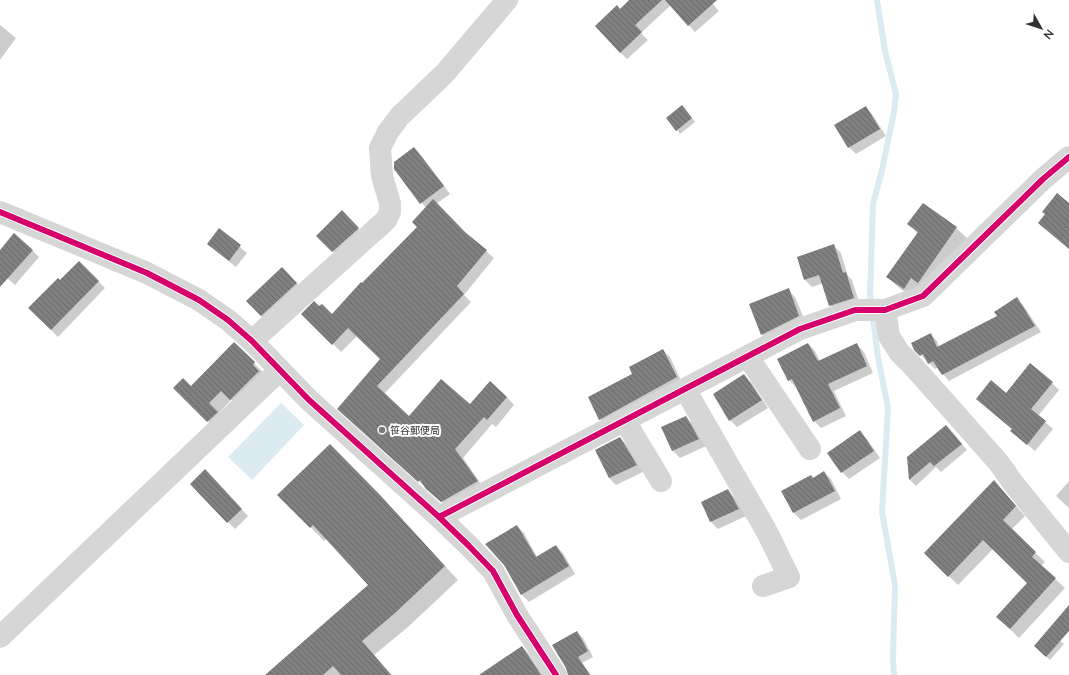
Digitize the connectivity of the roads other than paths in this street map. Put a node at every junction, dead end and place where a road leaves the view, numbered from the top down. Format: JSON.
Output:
{"nodes":[{"id":1,"x":508,"y":0,"type":"edge"},
{"id":2,"x":1069,"y":157,"type":"edge"},
{"id":3,"x":0,"y":212,"type":"edge"},
{"id":4,"x":885,"y":310,"type":"junction"},
{"id":5,"x":252,"y":341,"type":"junction"},
{"id":6,"x":748,"y":357,"type":"junction"},
{"id":7,"x":280,"y":370,"type":"junction"},
{"id":8,"x":685,"y":389,"type":"junction"},
{"id":9,"x":625,"y":421,"type":"junction"},
{"id":10,"x":810,"y":449,"type":"dead end"},
{"id":11,"x":661,"y":481,"type":"dead end"},
{"id":12,"x":438,"y":517,"type":"junction"},
{"id":13,"x":1069,"y":552,"type":"edge"},
{"id":14,"x":762,"y":586,"type":"dead end"},
{"id":15,"x":0,"y":637,"type":"edge"},
{"id":16,"x":556,"y":675,"type":"edge"}],
"edges":[{"from":1,"to":5,"type":"street"},
{"from":2,"to":4,"type":"street"},
{"from":3,"to":5,"type":"street"},
{"from":4,"to":6,"type":"street"},
{"from":4,"to":13,"type":"street"},
{"from":5,"to":7,"type":"street"},
{"from":6,"to":8,"type":"street"},
{"from":6,"to":10,"type":"street"},
{"from":7,"to":12,"type":"street"},
{"from":7,"to":15,"type":"street"},
{"from":8,"to":9,"type":"street"},
{"from":8,"to":14,"type":"street"},
{"from":9,"to":11,"type":"street"},
{"from":9,"to":12,"type":"street"},
{"from":12,"to":16,"type":"street"}]}
